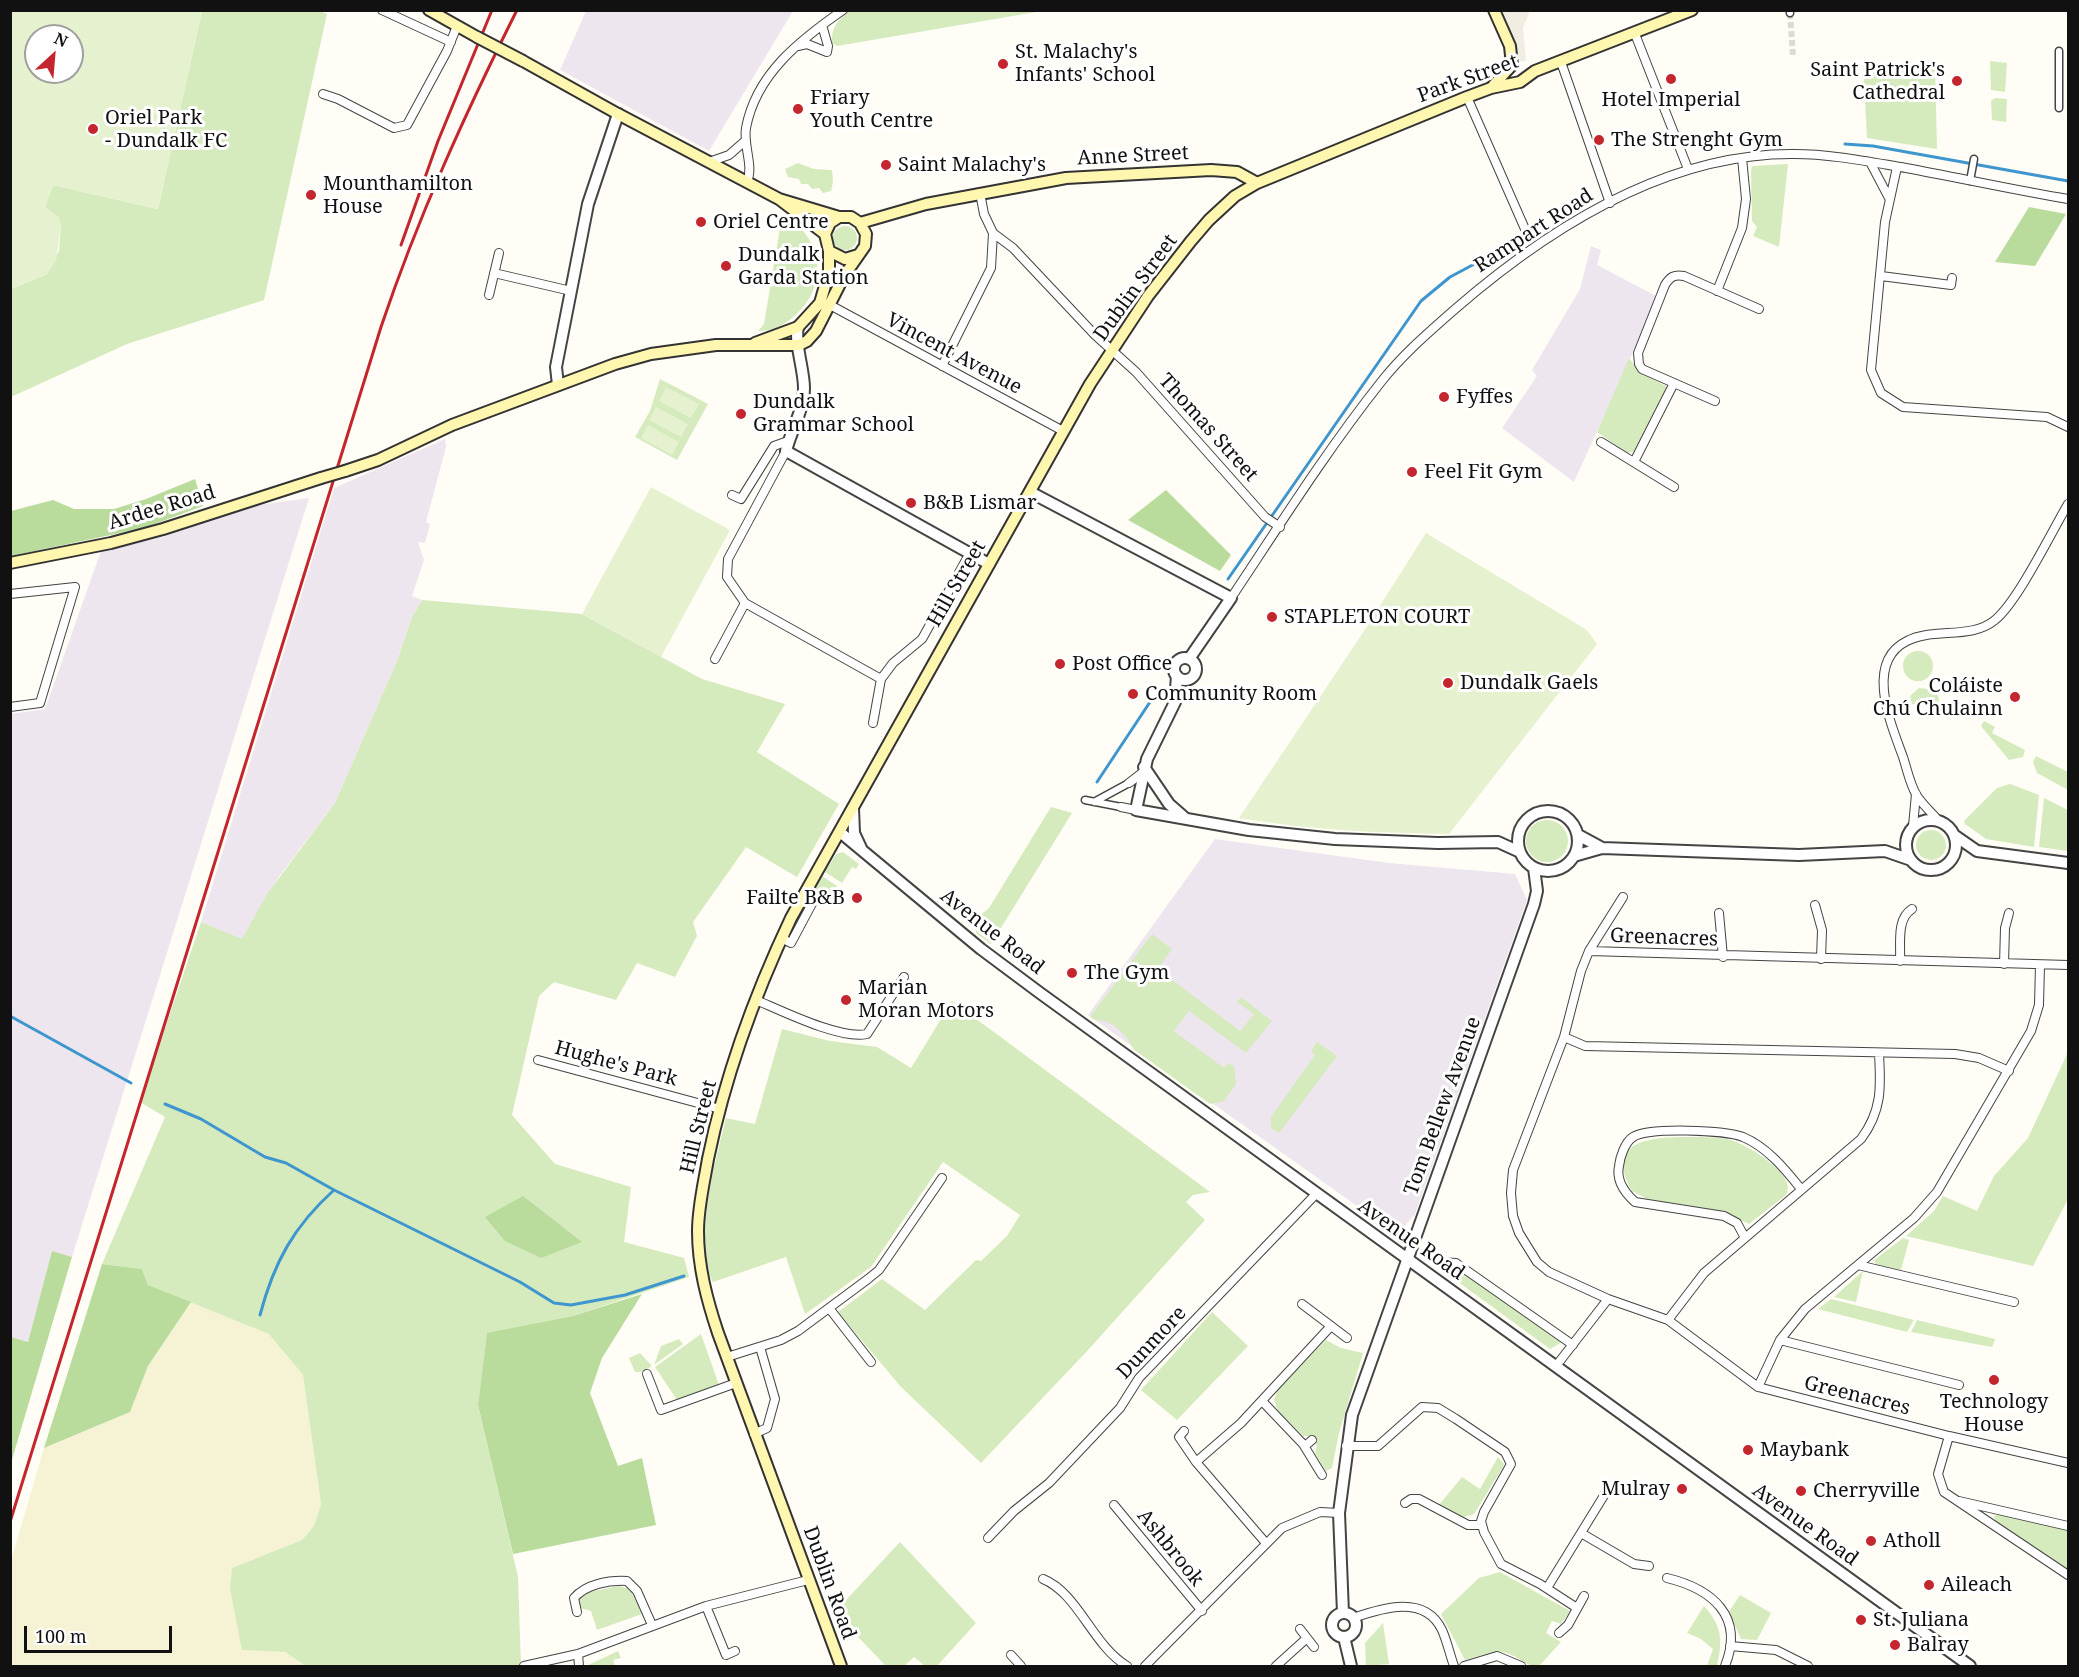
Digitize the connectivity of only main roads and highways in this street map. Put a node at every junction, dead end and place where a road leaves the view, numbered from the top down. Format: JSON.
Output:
{"nodes":[{"id":1,"x":1494,"y":10,"type":"edge"},
{"id":2,"x":1692,"y":10,"type":"edge"},
{"id":3,"x":430,"y":11,"type":"edge"},
{"id":4,"x":1512,"y":56,"type":"junction"},
{"id":5,"x":1535,"y":71,"type":"junction"},
{"id":6,"x":1491,"y":88,"type":"junction"},
{"id":7,"x":1257,"y":183,"type":"junction"},
{"id":8,"x":779,"y":199,"type":"junction"},
{"id":9,"x":839,"y":217,"type":"junction"},
{"id":10,"x":860,"y":223,"type":"junction"},
{"id":11,"x":825,"y":234,"type":"junction"},
{"id":12,"x":829,"y":251,"type":"junction"},
{"id":13,"x":861,"y":252,"type":"junction"},
{"id":14,"x":753,"y":343,"type":"junction"},
{"id":15,"x":1063,"y":431,"type":"joint"},
{"id":16,"x":10,"y":563,"type":"edge"},
{"id":17,"x":783,"y":1512,"type":"joint"},
{"id":18,"x":841,"y":1666,"type":"edge"}],
"edges":[{"from":1,"to":4,"type":"main road"},
{"from":2,"to":5,"type":"main road","name":"Park Street"},
{"from":3,"to":8,"type":"main road","bridge":true},
{"from":4,"to":5,"type":"main road"},
{"from":4,"to":6,"type":"main road"},
{"from":5,"to":6,"type":"main road","name":"Park Street"},
{"from":6,"to":7,"type":"main road","name":"Park Street"},
{"from":7,"to":10,"type":"main road","name":"Anne Street"},
{"from":7,"to":15,"type":"main road","name":"Dublin Street"},
{"from":8,"to":9,"type":"main road"},
{"from":8,"to":11,"type":"main road"},
{"from":9,"to":10,"type":"main road"},
{"from":9,"to":11,"type":"main road"},
{"from":10,"to":13,"type":"main road"},
{"from":11,"to":12,"type":"main road"},
{"from":12,"to":13,"type":"main road"},
{"from":12,"to":14,"type":"main road"},
{"from":13,"to":14,"type":"main road"},
{"from":14,"to":16,"type":"main road","name":"Ardee Road","bridge":true},
{"from":15,"to":17,"type":"main road","name":"Hill Street"},
{"from":17,"to":18,"type":"main road","name":"Dublin Road"}]}
